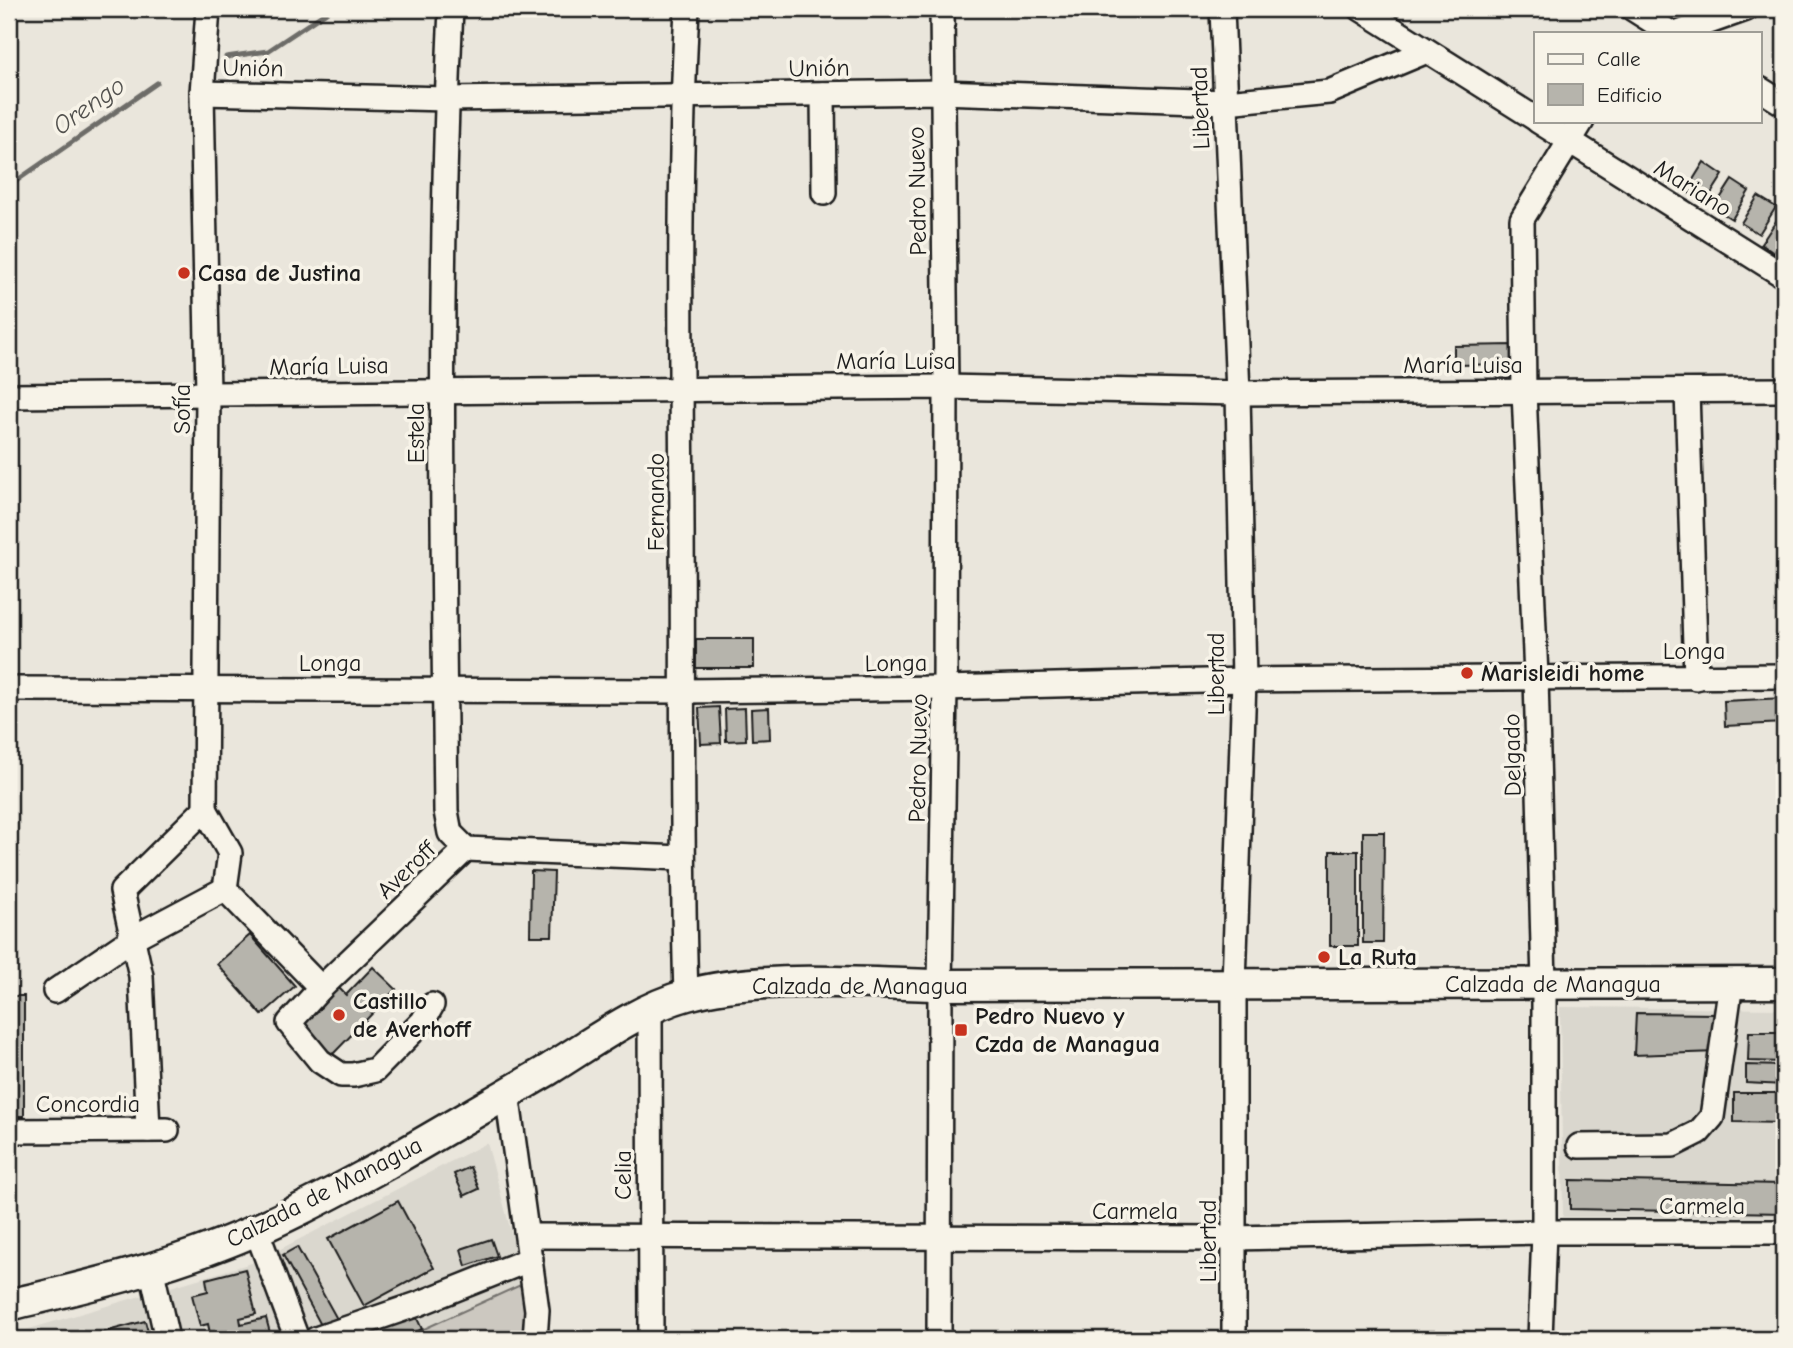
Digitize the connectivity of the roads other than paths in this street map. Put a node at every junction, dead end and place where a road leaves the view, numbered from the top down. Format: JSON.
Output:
{"nodes":[{"id":1,"x":208,"y":9,"type":"edge"},
{"id":2,"x":451,"y":9,"type":"edge"},
{"id":3,"x":687,"y":9,"type":"edge"},
{"id":4,"x":942,"y":9,"type":"edge"},
{"id":5,"x":1222,"y":9,"type":"edge"},
{"id":6,"x":1361,"y":9,"type":"edge"},
{"id":7,"x":1633,"y":9,"type":"edge"},
{"id":8,"x":1746,"y":9,"type":"edge"},
{"id":9,"x":1669,"y":32,"type":"edge"},
{"id":10,"x":1681,"y":32,"type":"edge"},
{"id":11,"x":1427,"y":51,"type":"junction"},
{"id":12,"x":1762,"y":90,"type":"edge"},
{"id":13,"x":942,"y":92,"type":"junction"},
{"id":14,"x":202,"y":93,"type":"junction"},
{"id":15,"x":823,"y":94,"type":"junction"},
{"id":16,"x":682,"y":96,"type":"junction"},
{"id":17,"x":447,"y":99,"type":"junction"},
{"id":18,"x":1226,"y":102,"type":"junction"},
{"id":19,"x":1784,"y":104,"type":"edge"},
{"id":20,"x":1534,"y":118,"type":"edge"},
{"id":21,"x":1540,"y":122,"type":"edge"},
{"id":22,"x":1581,"y":122,"type":"edge"},
{"id":23,"x":1571,"y":142,"type":"junction"},
{"id":24,"x":824,"y":193,"type":"dead end"},
{"id":25,"x":1784,"y":276,"type":"edge"},
{"id":26,"x":946,"y":387,"type":"junction"},
{"id":27,"x":681,"y":390,"type":"junction"},
{"id":28,"x":1784,"y":390,"type":"edge"},
{"id":29,"x":442,"y":391,"type":"junction"},
{"id":30,"x":1524,"y":391,"type":"junction"},
{"id":31,"x":1687,"y":391,"type":"junction"},
{"id":32,"x":208,"y":393,"type":"junction"},
{"id":33,"x":1238,"y":393,"type":"junction"},
{"id":34,"x":9,"y":396,"type":"edge"},
{"id":35,"x":1784,"y":676,"type":"edge"},
{"id":36,"x":1536,"y":677,"type":"junction"},
{"id":37,"x":1696,"y":678,"type":"junction"},
{"id":38,"x":1244,"y":680,"type":"junction"},
{"id":39,"x":946,"y":688,"type":"junction"},
{"id":40,"x":9,"y":689,"type":"edge"},
{"id":41,"x":207,"y":689,"type":"junction"},
{"id":42,"x":445,"y":689,"type":"junction"},
{"id":43,"x":683,"y":691,"type":"junction"},
{"id":44,"x":205,"y":808,"type":"junction"},
{"id":45,"x":466,"y":849,"type":"junction"},
{"id":46,"x":683,"y":858,"type":"junction"},
{"id":47,"x":225,"y":889,"type":"junction"},
{"id":48,"x":133,"y":938,"type":"junction"},
{"id":49,"x":1731,"y":983,"type":"junction"},
{"id":50,"x":1784,"y":983,"type":"edge"},
{"id":51,"x":1234,"y":984,"type":"junction"},
{"id":52,"x":1544,"y":984,"type":"junction"},
{"id":53,"x":940,"y":985,"type":"junction"},
{"id":54,"x":321,"y":988,"type":"junction"},
{"id":55,"x":55,"y":990,"type":"dead end"},
{"id":56,"x":686,"y":995,"type":"junction"},
{"id":57,"x":432,"y":1005,"type":"dead end"},
{"id":58,"x":650,"y":1010,"type":"junction"},
{"id":59,"x":507,"y":1093,"type":"junction"},
{"id":60,"x":9,"y":1130,"type":"edge"},
{"id":61,"x":1579,"y":1146,"type":"dead end"},
{"id":62,"x":256,"y":1229,"type":"junction"},
{"id":63,"x":1544,"y":1232,"type":"junction"},
{"id":64,"x":1784,"y":1232,"type":"edge"},
{"id":65,"x":649,"y":1237,"type":"junction"},
{"id":66,"x":939,"y":1237,"type":"junction"},
{"id":67,"x":1234,"y":1238,"type":"junction"},
{"id":68,"x":529,"y":1248,"type":"junction"},
{"id":69,"x":151,"y":1267,"type":"junction"},
{"id":70,"x":9,"y":1305,"type":"edge"},
{"id":71,"x":167,"y":1339,"type":"edge"},
{"id":72,"x":297,"y":1339,"type":"edge"},
{"id":73,"x":316,"y":1339,"type":"edge"},
{"id":74,"x":535,"y":1339,"type":"edge"},
{"id":75,"x":651,"y":1339,"type":"edge"},
{"id":76,"x":939,"y":1339,"type":"edge"},
{"id":77,"x":1234,"y":1339,"type":"edge"},
{"id":78,"x":1541,"y":1339,"type":"edge"}],
"edges":[{"from":1,"to":14,"type":"street","name":"Sofía"},
{"from":2,"to":17,"type":"street","name":"Estela"},
{"from":3,"to":16,"type":"street","name":"Fernando"},
{"from":4,"to":13,"type":"street","name":"Pedro Nuevo"},
{"from":5,"to":18,"type":"street","name":"Libertad"},
{"from":6,"to":11,"type":"street","name":"Mariano"},
{"from":7,"to":9,"type":"street"},
{"from":8,"to":10,"type":"street"},
{"from":11,"to":18,"type":"street","name":"Unión"},
{"from":11,"to":20,"type":"street","name":"Mariano"},
{"from":12,"to":19,"type":"street"},
{"from":13,"to":15,"type":"street","name":"Unión"},
{"from":13,"to":18,"type":"street","name":"Unión"},
{"from":13,"to":26,"type":"street","name":"Pedro Nuevo"},
{"from":14,"to":17,"type":"street","name":"Unión"},
{"from":14,"to":32,"type":"street","name":"Sofía"},
{"from":15,"to":16,"type":"street","name":"Unión"},
{"from":15,"to":24,"type":"street"},
{"from":16,"to":17,"type":"street","name":"Unión"},
{"from":16,"to":27,"type":"street","name":"Fernando"},
{"from":17,"to":29,"type":"street","name":"Estela"},
{"from":18,"to":33,"type":"street","name":"Libertad"},
{"from":21,"to":23,"type":"street","name":"Mariano"},
{"from":22,"to":23,"type":"street","name":"Delgado"},
{"from":23,"to":25,"type":"street","name":"Mariano"},
{"from":23,"to":30,"type":"street","name":"Delgado"},
{"from":26,"to":27,"type":"street","name":"María Luisa"},
{"from":26,"to":33,"type":"street","name":"María Luisa"},
{"from":26,"to":39,"type":"street","name":"Pedro Nuevo"},
{"from":27,"to":29,"type":"street","name":"María Luisa"},
{"from":27,"to":43,"type":"street","name":"Fernando"},
{"from":28,"to":31,"type":"street","name":"María Luisa"},
{"from":29,"to":32,"type":"street","name":"María Luisa"},
{"from":29,"to":42,"type":"street","name":"Estela"},
{"from":30,"to":31,"type":"street","name":"María Luisa"},
{"from":30,"to":33,"type":"street","name":"María Luisa"},
{"from":30,"to":36,"type":"street","name":"Delgado"},
{"from":31,"to":37,"type":"street"},
{"from":32,"to":34,"type":"street","name":"María Luisa"},
{"from":32,"to":41,"type":"street","name":"Sofía"},
{"from":33,"to":38,"type":"street","name":"Libertad"},
{"from":35,"to":37,"type":"street","name":"Longa"},
{"from":36,"to":37,"type":"street","name":"Longa"},
{"from":36,"to":38,"type":"street","name":"Longa"},
{"from":36,"to":52,"type":"street","name":"Delgado"},
{"from":38,"to":39,"type":"street","name":"Longa"},
{"from":38,"to":51,"type":"street","name":"Libertad"},
{"from":39,"to":43,"type":"street","name":"Longa"},
{"from":39,"to":53,"type":"street","name":"Pedro Nuevo"},
{"from":40,"to":41,"type":"street","name":"Longa"},
{"from":41,"to":42,"type":"street","name":"Longa"},
{"from":41,"to":44,"type":"street","name":"Sofía"},
{"from":42,"to":43,"type":"street","name":"Longa"},
{"from":42,"to":45,"type":"street","name":"Estela"},
{"from":43,"to":46,"type":"street","name":"Fernando"},
{"from":44,"to":47,"type":"street"},
{"from":44,"to":48,"type":"street"},
{"from":45,"to":46,"type":"street","name":"Averoff"},
{"from":45,"to":54,"type":"street","name":"Averoff"},
{"from":46,"to":56,"type":"street","name":"Fernando"},
{"from":47,"to":48,"type":"street"},
{"from":47,"to":54,"type":"street"},
{"from":48,"to":55,"type":"street"},
{"from":48,"to":60,"type":"street","name":"Concordia"},
{"from":49,"to":50,"type":"main road","name":"Calzada de Managua"},
{"from":49,"to":52,"type":"main road","name":"Calzada de Managua"},
{"from":49,"to":61,"type":"street"},
{"from":51,"to":52,"type":"main road","name":"Calzada de Managua"},
{"from":51,"to":53,"type":"main road","name":"Calzada de Managua"},
{"from":51,"to":67,"type":"street","name":"Libertad"},
{"from":52,"to":63,"type":"street","name":"Delgado"},
{"from":53,"to":56,"type":"main road","name":"Calzada de Managua"},
{"from":53,"to":66,"type":"street","name":"Pedro Nuevo"},
{"from":54,"to":57,"type":"street","name":"Averoff"},
{"from":56,"to":58,"type":"main road","name":"Calzada de Managua"},
{"from":58,"to":59,"type":"main road","name":"Calzada de Managua"},
{"from":58,"to":65,"type":"street","name":"Celia"},
{"from":59,"to":62,"type":"main road","name":"Calzada de Managua"},
{"from":59,"to":68,"type":"street"},
{"from":62,"to":69,"type":"main road","name":"Calzada de Managua"},
{"from":62,"to":72,"type":"street"},
{"from":63,"to":64,"type":"street","name":"Carmela"},
{"from":63,"to":67,"type":"street","name":"Carmela"},
{"from":63,"to":78,"type":"street","name":"Delgado"},
{"from":65,"to":66,"type":"street","name":"Carmela"},
{"from":65,"to":68,"type":"street","name":"Carmela"},
{"from":65,"to":75,"type":"street","name":"Celia"},
{"from":66,"to":67,"type":"street","name":"Carmela"},
{"from":66,"to":76,"type":"street","name":"Pedro Nuevo"},
{"from":67,"to":77,"type":"street","name":"Libertad"},
{"from":68,"to":73,"type":"street"},
{"from":68,"to":74,"type":"street"},
{"from":69,"to":70,"type":"main road","name":"Calzada de Managua"},
{"from":69,"to":71,"type":"street"}]}
